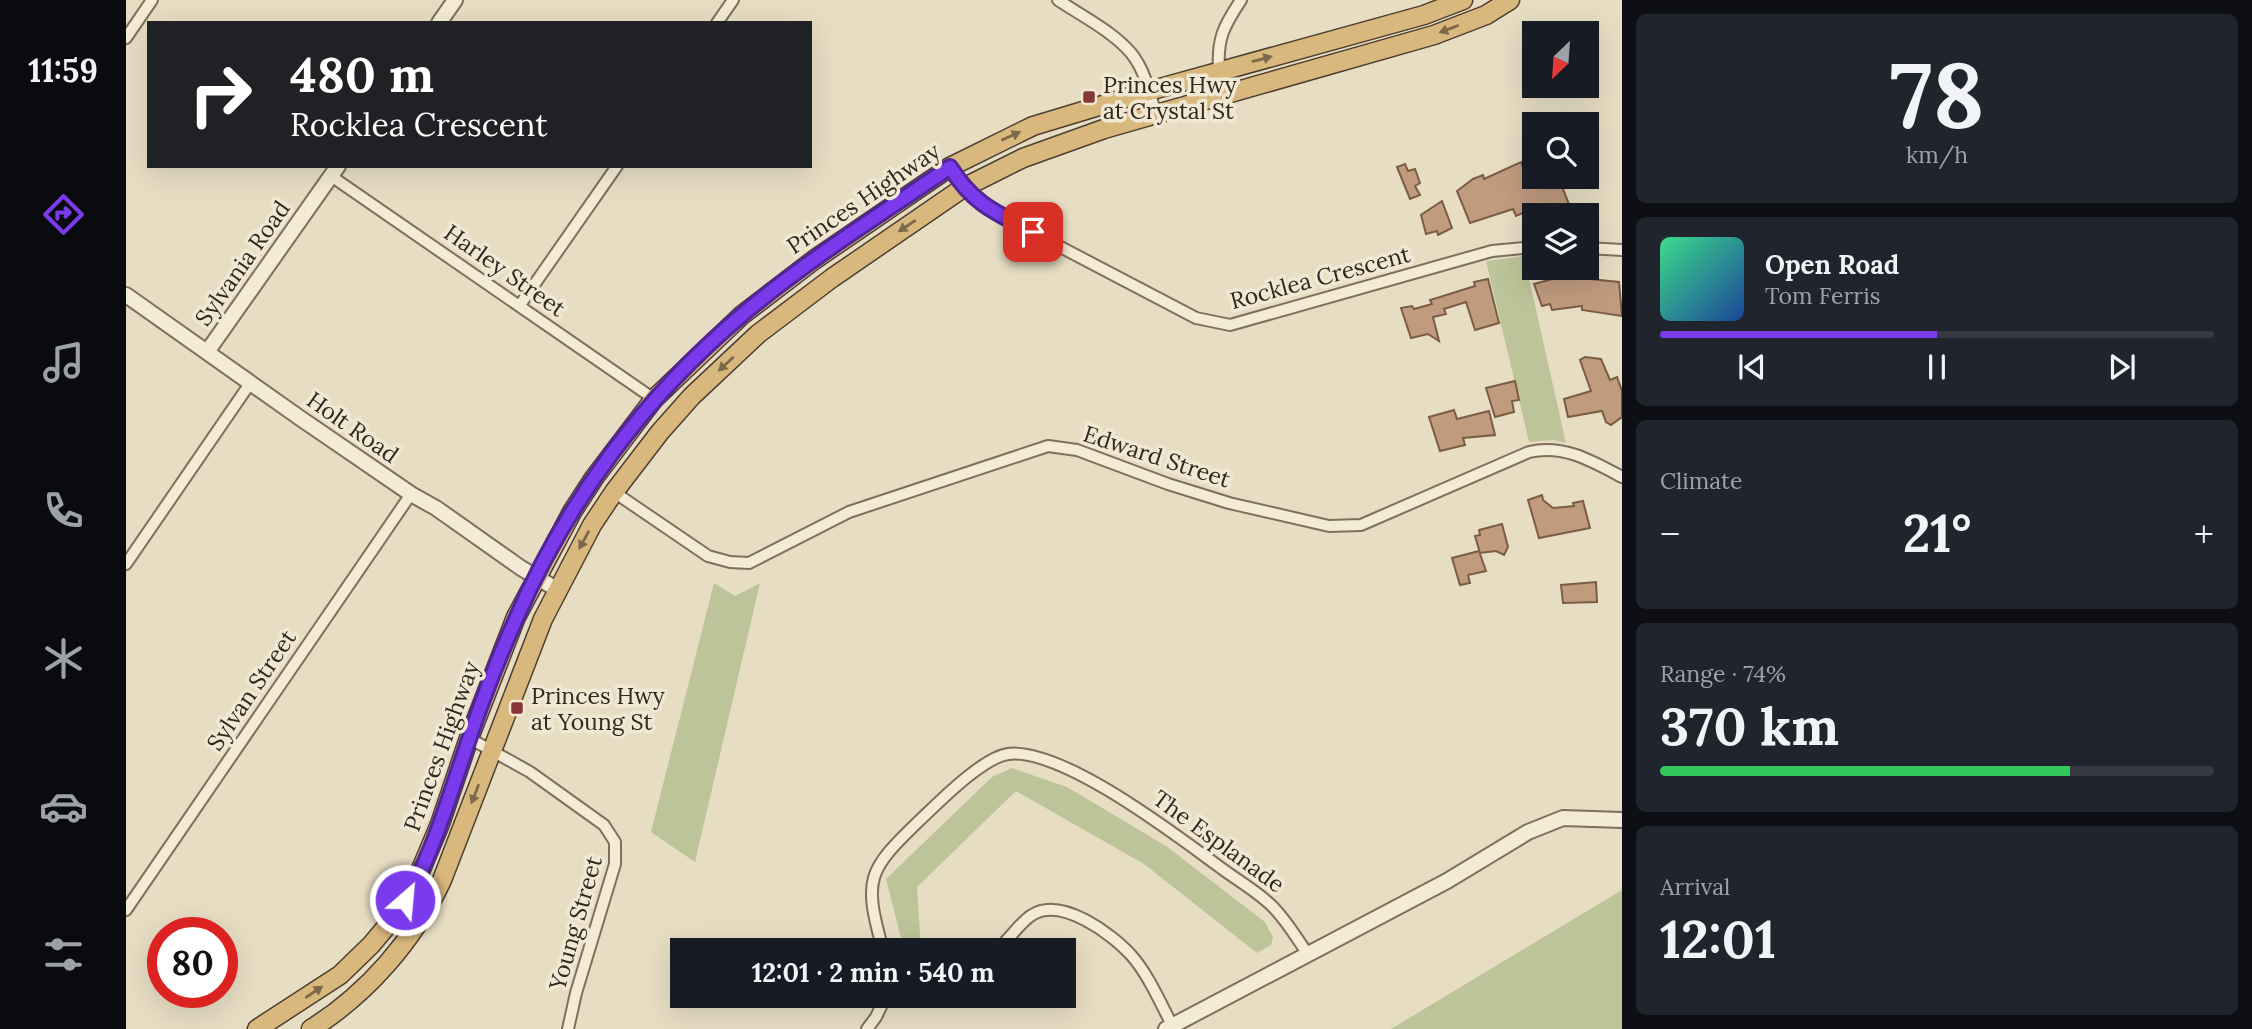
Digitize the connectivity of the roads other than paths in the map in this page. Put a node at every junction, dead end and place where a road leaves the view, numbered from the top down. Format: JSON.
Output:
{"nodes":[{"id":1,"x":152,"y":0,"type":"edge"},
{"id":2,"x":455,"y":0,"type":"edge"},
{"id":3,"x":733,"y":0,"type":"edge"},
{"id":4,"x":1059,"y":0,"type":"edge"},
{"id":5,"x":1241,"y":0,"type":"edge"},
{"id":6,"x":1463,"y":0,"type":"edge"},
{"id":7,"x":1510,"y":0,"type":"edge"},
{"id":8,"x":440,"y":21,"type":"edge"},
{"id":9,"x":718,"y":21,"type":"edge"},
{"id":10,"x":126,"y":38,"type":"edge"},
{"id":11,"x":1219,"y":71,"type":"junction"},
{"id":12,"x":1149,"y":91,"type":"junction"},
{"id":13,"x":1156,"y":115,"type":"junction"},
{"id":14,"x":950,"y":167,"type":"junction"},
{"id":15,"x":616,"y":168,"type":"edge"},
{"id":16,"x":335,"y":171,"type":"edge"},
{"id":17,"x":963,"y":188,"type":"junction"},
{"id":18,"x":1522,"y":248,"type":"edge"},
{"id":19,"x":1599,"y":249,"type":"edge"},
{"id":20,"x":1622,"y":250,"type":"edge"},
{"id":21,"x":126,"y":295,"type":"edge"},
{"id":22,"x":520,"y":305,"type":"junction"},
{"id":23,"x":208,"y":352,"type":"junction"},
{"id":24,"x":251,"y":382,"type":"junction"},
{"id":25,"x":654,"y":399,"type":"junction"},
{"id":26,"x":1622,"y":477,"type":"edge"},
{"id":27,"x":614,"y":492,"type":"junction"},
{"id":28,"x":411,"y":494,"type":"junction"},
{"id":29,"x":126,"y":564,"type":"edge"},
{"id":30,"x":536,"y":576,"type":"junction"},
{"id":31,"x":558,"y":590,"type":"junction"},
{"id":32,"x":469,"y":738,"type":"junction"},
{"id":33,"x":492,"y":750,"type":"junction"},
{"id":34,"x":1622,"y":820,"type":"edge"},
{"id":35,"x":126,"y":911,"type":"edge"},
{"id":36,"x":880,"y":938,"type":"edge"},
{"id":37,"x":1009,"y":938,"type":"edge"},
{"id":38,"x":1307,"y":953,"type":"junction"},
{"id":39,"x":880,"y":1008,"type":"edge"},
{"id":40,"x":1169,"y":1027,"type":"edge"},
{"id":41,"x":257,"y":1029,"type":"edge"},
{"id":42,"x":311,"y":1029,"type":"edge"},
{"id":43,"x":568,"y":1029,"type":"edge"},
{"id":44,"x":867,"y":1029,"type":"edge"}],
"edges":[{"from":1,"to":10,"type":"street"},
{"from":2,"to":8,"type":"street"},
{"from":3,"to":9,"type":"street"},
{"from":4,"to":12,"type":"street"},
{"from":5,"to":11,"type":"street"},
{"from":11,"to":6,"type":"highway","name":"Princes Highway","one_way":true},
{"from":7,"to":13,"type":"highway","name":"Princes Highway","one_way":true},
{"from":11,"to":12,"type":"highway","name":"Princes Highway"},
{"from":12,"to":13,"type":"street"},
{"from":14,"to":12,"type":"highway","name":"Princes Highway","one_way":true},
{"from":13,"to":17,"type":"highway","name":"Princes Highway"},
{"from":14,"to":17,"type":"street","name":"Rocklea Crescent"},
{"from":14,"to":25,"type":"highway","name":"Princes Highway"},
{"from":15,"to":22,"type":"street"},
{"from":16,"to":22,"type":"street","name":"Harley Street"},
{"from":16,"to":23,"type":"street","name":"Sylvania Road"},
{"from":17,"to":18,"type":"street","name":"Rocklea Crescent"},
{"from":17,"to":27,"type":"highway","name":"Princes Highway","one_way":true},
{"from":19,"to":20,"type":"street"},
{"from":21,"to":23,"type":"street","name":"Holt Road"},
{"from":22,"to":25,"type":"street","name":"Harley Street"},
{"from":23,"to":24,"type":"street","name":"Holt Road"},
{"from":24,"to":28,"type":"street","name":"Holt Road"},
{"from":24,"to":29,"type":"street"},
{"from":25,"to":30,"type":"highway","name":"Princes Highway"},
{"from":26,"to":27,"type":"street","name":"Edward Street"},
{"from":27,"to":31,"type":"highway","name":"Princes Highway","one_way":true},
{"from":28,"to":30,"type":"street","name":"Holt Road"},
{"from":28,"to":35,"type":"street","name":"Sylvan Street"},
{"from":30,"to":31,"type":"street","name":"Holt Road"},
{"from":30,"to":32,"type":"highway","name":"Princes Highway"},
{"from":31,"to":33,"type":"highway","name":"Princes Highway"},
{"from":32,"to":33,"type":"street","name":"Young Street"},
{"from":41,"to":32,"type":"highway","name":"Princes Highway","one_way":true},
{"from":33,"to":42,"type":"highway","name":"Princes Highway","one_way":true},
{"from":33,"to":43,"type":"street","name":"Young Street"},
{"from":34,"to":38,"type":"street"},
{"from":36,"to":38,"type":"street","name":"The Esplanade"},
{"from":37,"to":40,"type":"street"},
{"from":38,"to":40,"type":"street"},
{"from":39,"to":44,"type":"street"}]}
